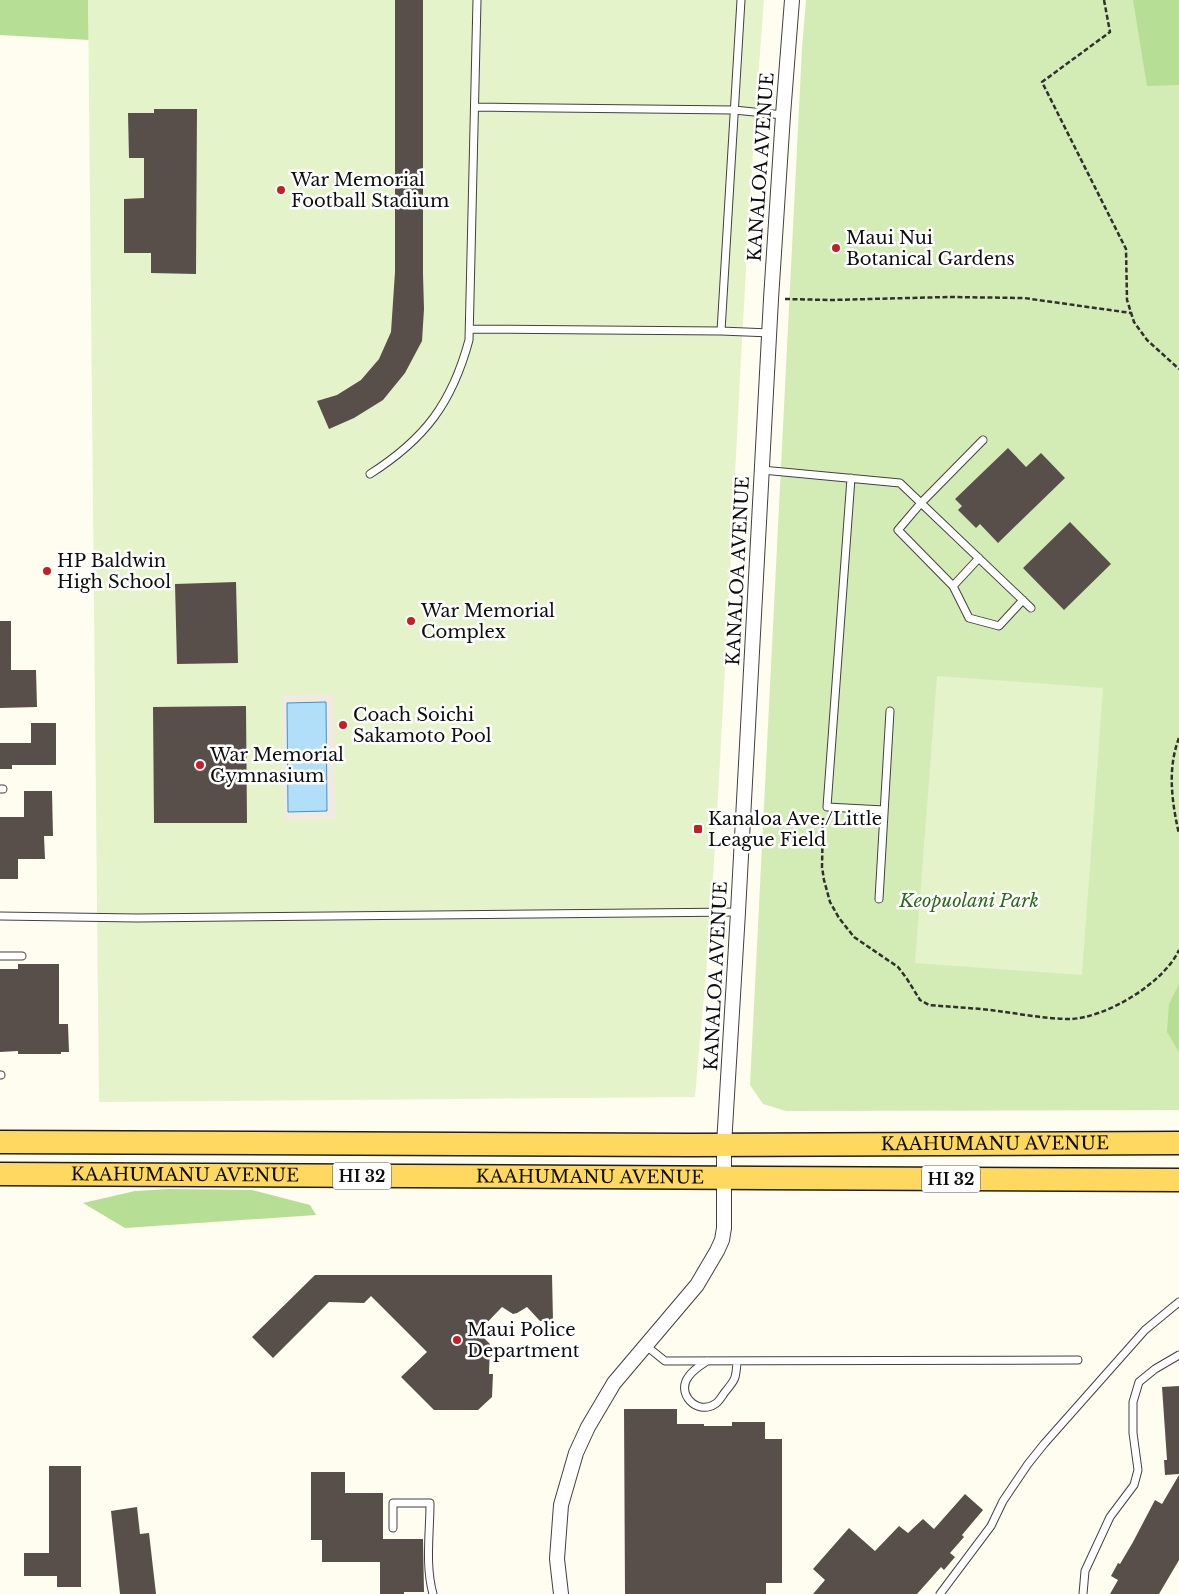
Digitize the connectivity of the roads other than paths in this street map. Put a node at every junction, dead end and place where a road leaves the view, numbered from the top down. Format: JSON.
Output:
{"nodes":[{"id":1,"x":478,"y":0,"type":"edge"},
{"id":2,"x":741,"y":0,"type":"edge"},
{"id":3,"x":792,"y":0,"type":"edge"},
{"id":4,"x":475,"y":107,"type":"junction"},
{"id":5,"x":734,"y":110,"type":"junction"},
{"id":6,"x":783,"y":115,"type":"junction"},
{"id":7,"x":470,"y":329,"type":"junction"},
{"id":8,"x":721,"y":331,"type":"junction"},
{"id":9,"x":770,"y":333,"type":"junction"},
{"id":10,"x":983,"y":440,"type":"dead end"},
{"id":11,"x":762,"y":470,"type":"junction"},
{"id":12,"x":370,"y":474,"type":"dead end"},
{"id":13,"x":851,"y":478,"type":"junction"},
{"id":14,"x":921,"y":502,"type":"junction"},
{"id":15,"x":979,"y":558,"type":"junction"},
{"id":16,"x":953,"y":586,"type":"junction"},
{"id":17,"x":1023,"y":600,"type":"junction"},
{"id":18,"x":1031,"y":608,"type":"dead end"},
{"id":19,"x":890,"y":711,"type":"dead end"},
{"id":20,"x":884,"y":810,"type":"junction"},
{"id":21,"x":879,"y":899,"type":"dead end"},
{"id":22,"x":738,"y":912,"type":"junction"},
{"id":23,"x":0,"y":916,"type":"edge"},
{"id":24,"x":0,"y":956,"type":"edge"},
{"id":25,"x":22,"y":956,"type":"dead end"},
{"id":26,"x":0,"y":1142,"type":"edge"},
{"id":27,"x":1179,"y":1143,"type":"edge"},
{"id":28,"x":724,"y":1145,"type":"junction"},
{"id":29,"x":0,"y":1174,"type":"edge"},
{"id":30,"x":724,"y":1178,"type":"junction"},
{"id":31,"x":1179,"y":1180,"type":"edge"},
{"id":32,"x":1179,"y":1302,"type":"edge"},
{"id":33,"x":644,"y":1345,"type":"junction"},
{"id":34,"x":1179,"y":1355,"type":"edge"},
{"id":35,"x":706,"y":1360,"type":"junction"},
{"id":36,"x":737,"y":1360,"type":"junction"},
{"id":37,"x":1078,"y":1360,"type":"dead end"},
{"id":38,"x":393,"y":1528,"type":"dead end"},
{"id":39,"x":433,"y":1594,"type":"edge"},
{"id":40,"x":561,"y":1594,"type":"edge"},
{"id":41,"x":940,"y":1594,"type":"edge"},
{"id":42,"x":1083,"y":1594,"type":"edge"}],
"edges":[{"from":1,"to":4,"type":"lane"},
{"from":2,"to":5,"type":"lane"},
{"from":3,"to":6,"type":"street","name":"KANALOA AVENUE"},
{"from":4,"to":5,"type":"lane"},
{"from":4,"to":7,"type":"lane"},
{"from":5,"to":6,"type":"lane"},
{"from":5,"to":8,"type":"lane"},
{"from":6,"to":9,"type":"street","name":"KANALOA AVENUE"},
{"from":7,"to":8,"type":"lane"},
{"from":7,"to":12,"type":"lane"},
{"from":8,"to":9,"type":"lane"},
{"from":9,"to":11,"type":"street","name":"KANALOA AVENUE"},
{"from":10,"to":14,"type":"lane"},
{"from":11,"to":13,"type":"lane"},
{"from":11,"to":22,"type":"street","name":"KANALOA AVENUE"},
{"from":13,"to":14,"type":"lane"},
{"from":13,"to":20,"type":"lane"},
{"from":14,"to":15,"type":"lane"},
{"from":14,"to":16,"type":"lane"},
{"from":15,"to":16,"type":"lane"},
{"from":15,"to":17,"type":"lane"},
{"from":16,"to":17,"type":"lane"},
{"from":17,"to":18,"type":"lane"},
{"from":19,"to":20,"type":"lane"},
{"from":20,"to":21,"type":"lane"},
{"from":22,"to":23,"type":"lane"},
{"from":22,"to":28,"type":"street","name":"KANALOA AVENUE"},
{"from":24,"to":25,"type":"lane"},
{"from":26,"to":28,"type":"main road","name":"KAAHUMANU AVENUE","number":"HI 32"},
{"from":27,"to":28,"type":"main road","name":"KAAHUMANU AVENUE","number":"HI 32"},
{"from":28,"to":30,"type":"street","name":"KANALOA AVENUE"},
{"from":29,"to":30,"type":"main road","name":"KAAHUMANU AVENUE","number":"HI 32"},
{"from":30,"to":31,"type":"main road","name":"KAAHUMANU AVENUE","number":"HI 32"},
{"from":30,"to":33,"type":"street","name":"KANALOA AVENUE"},
{"from":32,"to":41,"type":"lane"},
{"from":33,"to":35,"type":"lane"},
{"from":33,"to":40,"type":"street","name":"KANALOA AVENUE"},
{"from":34,"to":42,"type":"lane"},
{"from":35,"to":36,"type":"lane"},
{"from":35,"to":36,"type":"lane"},
{"from":36,"to":37,"type":"lane"},
{"from":38,"to":39,"type":"lane"}]}
